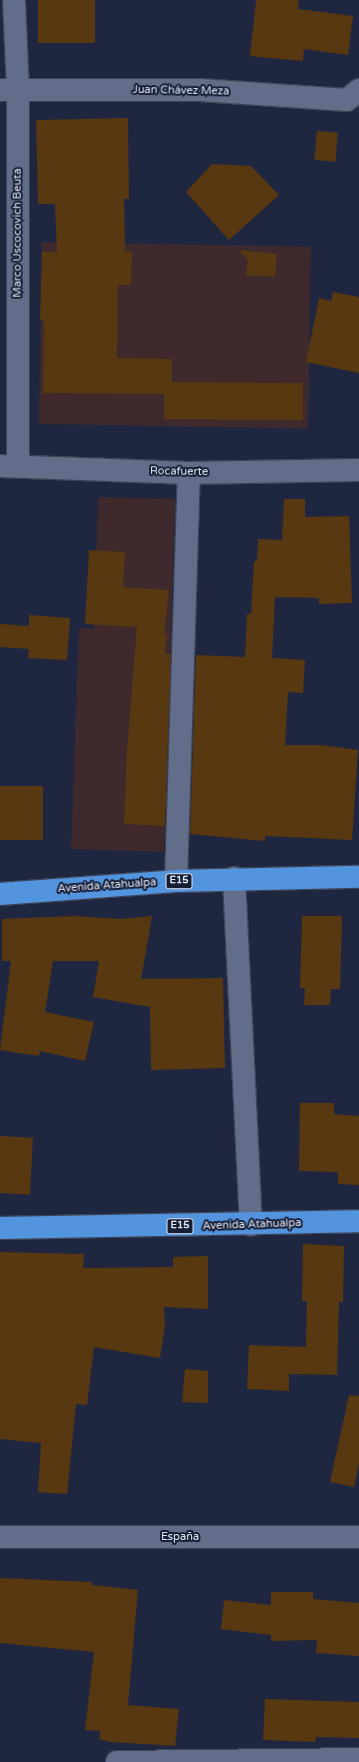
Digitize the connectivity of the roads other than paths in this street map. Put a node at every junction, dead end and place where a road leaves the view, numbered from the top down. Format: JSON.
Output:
{"nodes":[{"id":1,"x":14,"y":0,"type":"edge"},
{"id":2,"x":359,"y":90,"type":"edge"},
{"id":3,"x":9,"y":91,"type":"edge"},
{"id":4,"x":9,"y":466,"type":"edge"},
{"id":5,"x":359,"y":470,"type":"edge"},
{"id":6,"x":189,"y":472,"type":"junction"},
{"id":7,"x":359,"y":877,"type":"edge"},
{"id":8,"x":234,"y":878,"type":"junction"},
{"id":9,"x":176,"y":881,"type":"junction"},
{"id":10,"x":0,"y":894,"type":"edge"},
{"id":11,"x":359,"y":1221,"type":"edge"},
{"id":12,"x":251,"y":1225,"type":"junction"},
{"id":13,"x":0,"y":1228,"type":"edge"},
{"id":14,"x":359,"y":1536,"type":"edge"},
{"id":15,"x":0,"y":1537,"type":"edge"},
{"id":16,"x":359,"y":1759,"type":"edge"},
{"id":17,"x":324,"y":1760,"type":"edge"},
{"id":18,"x":187,"y":1761,"type":"edge"},
{"id":19,"x":116,"y":1762,"type":"edge"}],
"edges":[{"from":1,"to":3,"type":"street","name":"Marco Uscocovich Beuta"},
{"from":2,"to":3,"type":"street","name":"Juan Chávez Meza"},
{"from":3,"to":4,"type":"street","name":"Marco Uscocovich Beuta"},
{"from":4,"to":6,"type":"street","name":"Rocafuerte"},
{"from":5,"to":6,"type":"street","name":"Rocafuerte"},
{"from":6,"to":9,"type":"street"},
{"from":7,"to":8,"type":"highway","name":"Avenida Atahualpa","number":"E15"},
{"from":8,"to":9,"type":"highway","name":"Avenida Atahualpa","number":"E15"},
{"from":8,"to":12,"type":"street"},
{"from":9,"to":10,"type":"highway","name":"Avenida Atahualpa","number":"E15"},
{"from":11,"to":12,"type":"highway","name":"Avenida Atahualpa","number":"E15"},
{"from":12,"to":13,"type":"highway","name":"Avenida Atahualpa","number":"E15"},
{"from":14,"to":15,"type":"street","name":"España"},
{"from":16,"to":17,"type":"street"},
{"from":17,"to":18,"type":"street"},
{"from":18,"to":19,"type":"street"}]}
